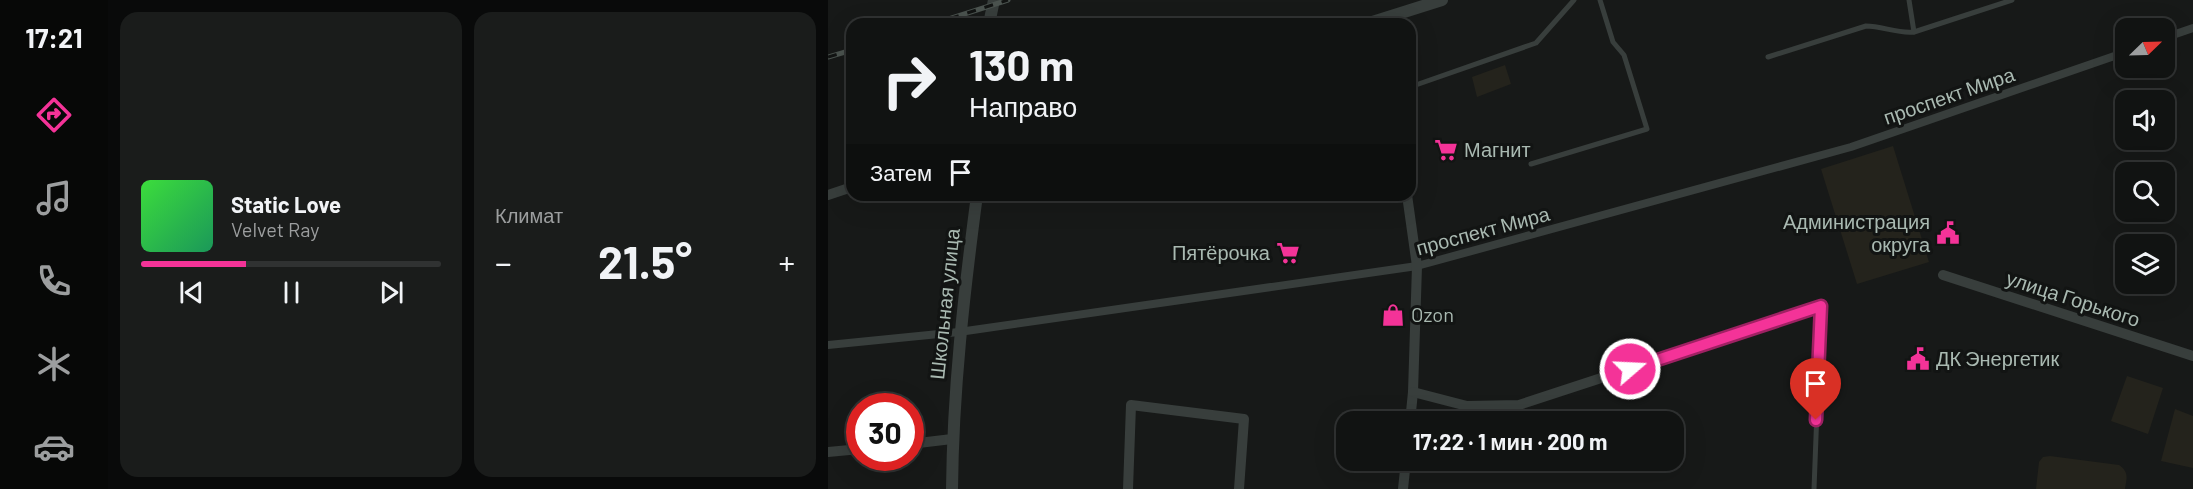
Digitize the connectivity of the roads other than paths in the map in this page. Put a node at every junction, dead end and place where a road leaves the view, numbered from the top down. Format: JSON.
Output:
{"nodes":[{"id":1,"x":994,"y":0,"type":"edge"},
{"id":2,"x":1442,"y":0,"type":"edge"},
{"id":3,"x":1574,"y":0,"type":"edge"},
{"id":4,"x":1600,"y":0,"type":"edge"},
{"id":5,"x":1909,"y":0,"type":"edge"},
{"id":6,"x":2012,"y":0,"type":"edge"},
{"id":7,"x":990,"y":18,"type":"edge"},
{"id":8,"x":1386,"y":18,"type":"edge"},
{"id":9,"x":2193,"y":28,"type":"edge"},
{"id":10,"x":1914,"y":32,"type":"junction"},
{"id":11,"x":2175,"y":34,"type":"edge"},
{"id":12,"x":2115,"y":55,"type":"edge"},
{"id":13,"x":1768,"y":57,"type":"dead end"},
{"id":14,"x":1416,"y":85,"type":"edge"},
{"id":15,"x":1531,"y":164,"type":"dead end"},
{"id":16,"x":846,"y":189,"type":"edge"},
{"id":17,"x":828,"y":195,"type":"edge"},
{"id":18,"x":976,"y":201,"type":"edge"},
{"id":19,"x":1408,"y":201,"type":"edge"},
{"id":20,"x":1417,"y":266,"type":"junction"},
{"id":21,"x":1943,"y":275,"type":"dead end"},
{"id":22,"x":1821,"y":306,"type":"joint"},
{"id":23,"x":959,"y":332,"type":"junction"},
{"id":24,"x":828,"y":345,"type":"edge"},
{"id":25,"x":2193,"y":356,"type":"edge"},
{"id":26,"x":1413,"y":392,"type":"junction"},
{"id":27,"x":1411,"y":411,"type":"edge"},
{"id":28,"x":952,"y":439,"type":"junction"},
{"id":29,"x":924,"y":442,"type":"edge"},
{"id":30,"x":846,"y":450,"type":"edge"},
{"id":31,"x":828,"y":452,"type":"edge"},
{"id":32,"x":1405,"y":471,"type":"edge"},
{"id":33,"x":952,"y":489,"type":"edge"},
{"id":34,"x":1128,"y":489,"type":"edge"},
{"id":35,"x":1239,"y":489,"type":"edge"},
{"id":36,"x":1403,"y":489,"type":"edge"},
{"id":37,"x":1814,"y":489,"type":"edge"}],
"edges":[{"from":1,"to":7,"type":"street"},
{"from":2,"to":8,"type":"street"},
{"from":3,"to":14,"type":"lane"},
{"from":4,"to":15,"type":"lane"},
{"from":5,"to":10,"type":"lane"},
{"from":6,"to":10,"type":"lane"},
{"from":9,"to":11,"type":"street"},
{"from":10,"to":13,"type":"lane"},
{"from":12,"to":20,"type":"street","name":"проспект Мира"},
{"from":16,"to":17,"type":"street"},
{"from":18,"to":23,"type":"street","name":"Школьная улица"},
{"from":19,"to":20,"type":"street"},
{"from":20,"to":23,"type":"street","name":"проспект Мира"},
{"from":20,"to":26,"type":"street"},
{"from":21,"to":25,"type":"street","name":"улица Горького"},
{"from":22,"to":26,"type":"street"},
{"from":22,"to":37,"type":"lane"},
{"from":23,"to":24,"type":"street","name":"проспект Мира"},
{"from":23,"to":28,"type":"street","name":"Школьная улица"},
{"from":26,"to":27,"type":"street"},
{"from":28,"to":29,"type":"street"},
{"from":28,"to":33,"type":"street","name":"Школьная улица"},
{"from":30,"to":31,"type":"street"},
{"from":32,"to":36,"type":"street"},
{"from":34,"to":35,"type":"street"}]}
